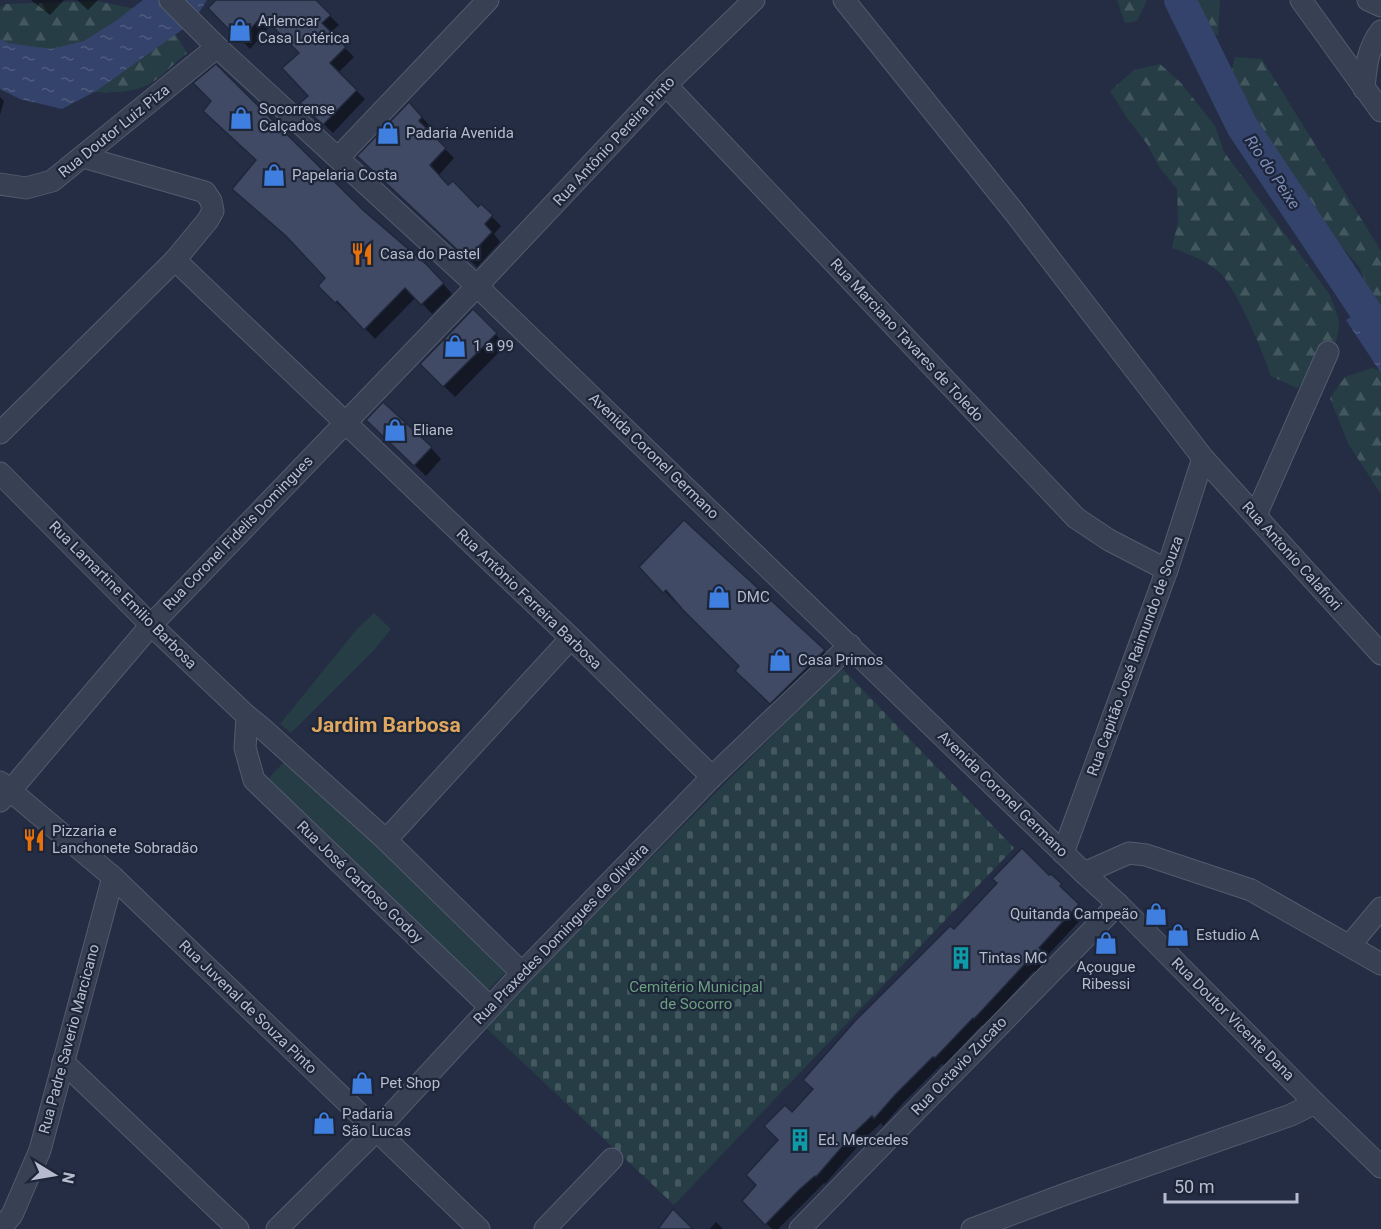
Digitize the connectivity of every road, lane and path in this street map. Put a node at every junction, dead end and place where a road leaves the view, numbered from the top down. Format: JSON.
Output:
{"nodes":[{"id":1,"x":170,"y":0,"type":"edge"},
{"id":2,"x":488,"y":0,"type":"edge"},
{"id":3,"x":754,"y":0,"type":"edge"},
{"id":4,"x":844,"y":0,"type":"edge"},
{"id":5,"x":1301,"y":0,"type":"edge"},
{"id":6,"x":1368,"y":0,"type":"edge"},
{"id":7,"x":1381,"y":6,"type":"edge"},
{"id":8,"x":1381,"y":31,"type":"edge"},
{"id":9,"x":213,"y":42,"type":"junction"},
{"id":10,"x":666,"y":85,"type":"junction"},
{"id":11,"x":1364,"y":89,"type":"junction"},
{"id":12,"x":1381,"y":111,"type":"edge"},
{"id":13,"x":83,"y":157,"type":"junction"},
{"id":14,"x":338,"y":158,"type":"junction"},
{"id":15,"x":0,"y":184,"type":"edge"},
{"id":16,"x":175,"y":260,"type":"junction"},
{"id":17,"x":477,"y":286,"type":"junction"},
{"id":18,"x":1328,"y":352,"type":"dead end"},
{"id":19,"x":344,"y":423,"type":"junction"},
{"id":20,"x":0,"y":433,"type":"edge"},
{"id":21,"x":1203,"y":458,"type":"junction"},
{"id":22,"x":0,"y":473,"type":"edge"},
{"id":23,"x":1256,"y":515,"type":"junction"},
{"id":24,"x":1167,"y":570,"type":"junction"},
{"id":25,"x":151,"y":625,"type":"junction"},
{"id":26,"x":571,"y":638,"type":"junction"},
{"id":27,"x":850,"y":645,"type":"junction"},
{"id":28,"x":1381,"y":654,"type":"edge"},
{"id":29,"x":254,"y":722,"type":"junction"},
{"id":30,"x":712,"y":777,"type":"junction"},
{"id":31,"x":3,"y":791,"type":"edge"},
{"id":32,"x":386,"y":840,"type":"junction"},
{"id":33,"x":1064,"y":853,"type":"junction"},
{"id":34,"x":1084,"y":873,"type":"junction"},
{"id":35,"x":113,"y":878,"type":"junction"},
{"id":36,"x":1118,"y":904,"type":"junction"},
{"id":37,"x":1381,"y":908,"type":"edge"},
{"id":38,"x":1350,"y":945,"type":"junction"},
{"id":39,"x":1381,"y":964,"type":"edge"},
{"id":40,"x":522,"y":973,"type":"junction"},
{"id":41,"x":490,"y":1007,"type":"junction"},
{"id":42,"x":63,"y":1062,"type":"junction"},
{"id":43,"x":1315,"y":1103,"type":"junction"},
{"id":44,"x":377,"y":1130,"type":"junction"},
{"id":45,"x":612,"y":1159,"type":"dead end"},
{"id":46,"x":1381,"y":1167,"type":"edge"},
{"id":47,"x":4,"y":1216,"type":"edge"},
{"id":48,"x":238,"y":1229,"type":"edge"},
{"id":49,"x":277,"y":1229,"type":"edge"},
{"id":50,"x":479,"y":1229,"type":"edge"},
{"id":51,"x":545,"y":1229,"type":"edge"},
{"id":52,"x":800,"y":1229,"type":"edge"},
{"id":53,"x":972,"y":1229,"type":"edge"}],
"edges":[{"from":1,"to":9,"type":"street","name":"Avenida Coronel Germano"},
{"from":2,"to":14,"type":"street"},
{"from":3,"to":10,"type":"street","name":"Rua Antônio Pereira Pinto"},
{"from":4,"to":21,"type":"street","name":"Rua Antonio Calafiori"},
{"from":5,"to":11,"type":"street"},
{"from":6,"to":7,"type":"street"},
{"from":8,"to":11,"type":"street"},
{"from":9,"to":13,"type":"street","name":"Rua Doutor Luiz Piza"},
{"from":9,"to":14,"type":"street","name":"Avenida Coronel Germano"},
{"from":10,"to":17,"type":"street","name":"Rua Antônio Pereira Pinto"},
{"from":10,"to":24,"type":"street","name":"Rua Marciano Tavares de Toledo"},
{"from":11,"to":12,"type":"street"},
{"from":13,"to":15,"type":"street","name":"Rua Doutor Luiz Piza"},
{"from":13,"to":16,"type":"street"},
{"from":14,"to":17,"type":"street","name":"Avenida Coronel Germano"},
{"from":16,"to":19,"type":"street","name":"Rua Antônio Ferreira Barbosa"},
{"from":16,"to":20,"type":"street"},
{"from":17,"to":19,"type":"street","name":"Rua Coronel Fidelis Domingues"},
{"from":17,"to":27,"type":"street","name":"Avenida Coronel Germano"},
{"from":18,"to":23,"type":"street"},
{"from":19,"to":25,"type":"street","name":"Rua Coronel Fidelis Domingues"},
{"from":19,"to":26,"type":"street","name":"Rua Antônio Ferreira Barbosa"},
{"from":21,"to":23,"type":"street","name":"Rua Antonio Calafiori"},
{"from":21,"to":24,"type":"street","name":"Rua Capitão José Raimundo de Souza"},
{"from":22,"to":25,"type":"street","name":"Rua Lamartine Emilio Barbosa"},
{"from":23,"to":28,"type":"street","name":"Rua Antonio Calafiori"},
{"from":24,"to":33,"type":"street","name":"Rua Capitão José Raimundo de Souza"},
{"from":25,"to":29,"type":"street","name":"Rua Lamartine Emilio Barbosa"},
{"from":25,"to":31,"type":"street","name":"Rua Coronel Fidelis Domingues"},
{"from":26,"to":30,"type":"street","name":"Rua Antônio Ferreira Barbosa"},
{"from":26,"to":32,"type":"street"},
{"from":27,"to":30,"type":"street","name":"Rua Praxedes Domingues de Oliveira"},
{"from":27,"to":33,"type":"street","name":"Avenida Coronel Germano"},
{"from":29,"to":32,"type":"street"},
{"from":29,"to":41,"type":"street","name":"Rua José Cardoso Godoy"},
{"from":30,"to":40,"type":"street","name":"Rua Praxedes Domingues de Oliveira"},
{"from":31,"to":35,"type":"street","name":"Rua Juvenal de Souza Pinto"},
{"from":32,"to":40,"type":"street"},
{"from":33,"to":34,"type":"street","name":"Avenida Coronel Germano"},
{"from":34,"to":36,"type":"street","name":"Rua Doutor Vicente Dana"},
{"from":34,"to":38,"type":"street"},
{"from":35,"to":42,"type":"street","name":"Rua Padre Saverio Marcicano"},
{"from":35,"to":44,"type":"street","name":"Rua Juvenal de Souza Pinto"},
{"from":36,"to":43,"type":"street","name":"Rua Doutor Vicente Dana"},
{"from":36,"to":52,"type":"street","name":"Rua Octavio Zucato"},
{"from":37,"to":38,"type":"street"},
{"from":38,"to":39,"type":"street"},
{"from":40,"to":41,"type":"street","name":"Rua Praxedes Domingues de Oliveira"},
{"from":41,"to":44,"type":"street","name":"Rua Praxedes Domingues de Oliveira"},
{"from":42,"to":47,"type":"street","name":"Rua Padre Saverio Marcicano"},
{"from":42,"to":48,"type":"street"},
{"from":43,"to":46,"type":"street","name":"Rua Doutor Vicente Dana"},
{"from":43,"to":53,"type":"street"},
{"from":44,"to":49,"type":"street","name":"Rua Praxedes Domingues de Oliveira"},
{"from":44,"to":50,"type":"street","name":"Rua Juvenal de Souza Pinto"},
{"from":45,"to":51,"type":"street"}]}
